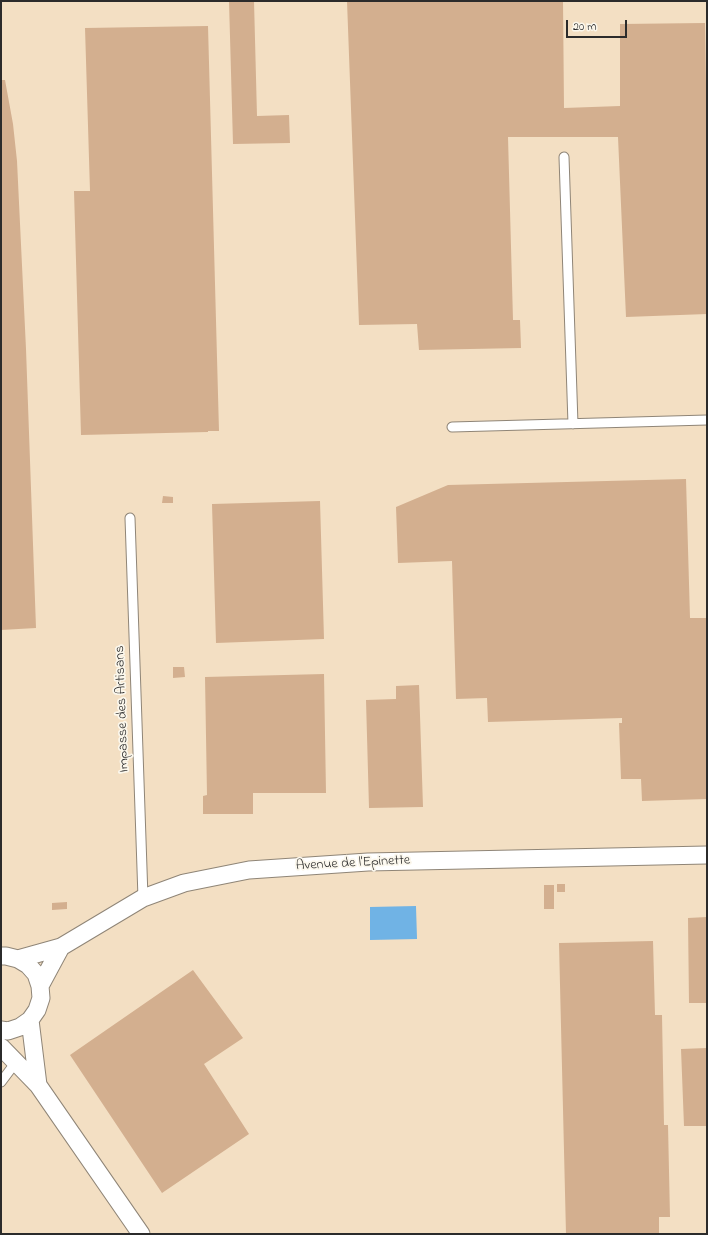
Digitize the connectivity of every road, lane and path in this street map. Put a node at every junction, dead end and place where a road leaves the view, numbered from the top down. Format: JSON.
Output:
{"nodes":[{"id":1,"x":564,"y":157,"type":"dead end"},
{"id":2,"x":707,"y":420,"type":"edge"},
{"id":3,"x":573,"y":424,"type":"junction"},
{"id":4,"x":452,"y":427,"type":"dead end"},
{"id":5,"x":130,"y":518,"type":"dead end"},
{"id":6,"x":707,"y":855,"type":"edge"},
{"id":7,"x":143,"y":898,"type":"junction"},
{"id":8,"x":60,"y":946,"type":"junction"},
{"id":9,"x":1,"y":956,"type":"edge"},
{"id":10,"x":18,"y":959,"type":"junction"},
{"id":11,"x":40,"y":986,"type":"junction"},
{"id":12,"x":30,"y":1020,"type":"junction"},
{"id":13,"x":1,"y":1030,"type":"edge"},
{"id":14,"x":1,"y":1047,"type":"edge"},
{"id":15,"x":16,"y":1062,"type":"junction"},
{"id":16,"x":1,"y":1082,"type":"edge"},
{"id":17,"x":38,"y":1086,"type":"junction"},
{"id":18,"x":141,"y":1234,"type":"edge"}],
"edges":[{"from":1,"to":3,"type":"lane"},
{"from":2,"to":3,"type":"lane"},
{"from":3,"to":4,"type":"lane"},
{"from":5,"to":7,"type":"lane","name":"Impasse des Artisans"},
{"from":6,"to":7,"type":"street","name":"Avenue de l'Epinette"},
{"from":7,"to":8,"type":"street","name":"Avenue de l'Epinette"},
{"from":8,"to":10,"type":"street","name":"Avenue de l'Epinette"},
{"from":8,"to":11,"type":"street"},
{"from":9,"to":10,"type":"street"},
{"from":10,"to":11,"type":"street"},
{"from":11,"to":12,"type":"street"},
{"from":12,"to":13,"type":"street"},
{"from":12,"to":17,"type":"street"},
{"from":14,"to":15,"type":"street"},
{"from":15,"to":16,"type":"lane"},
{"from":15,"to":17,"type":"street"},
{"from":17,"to":18,"type":"street"}]}
